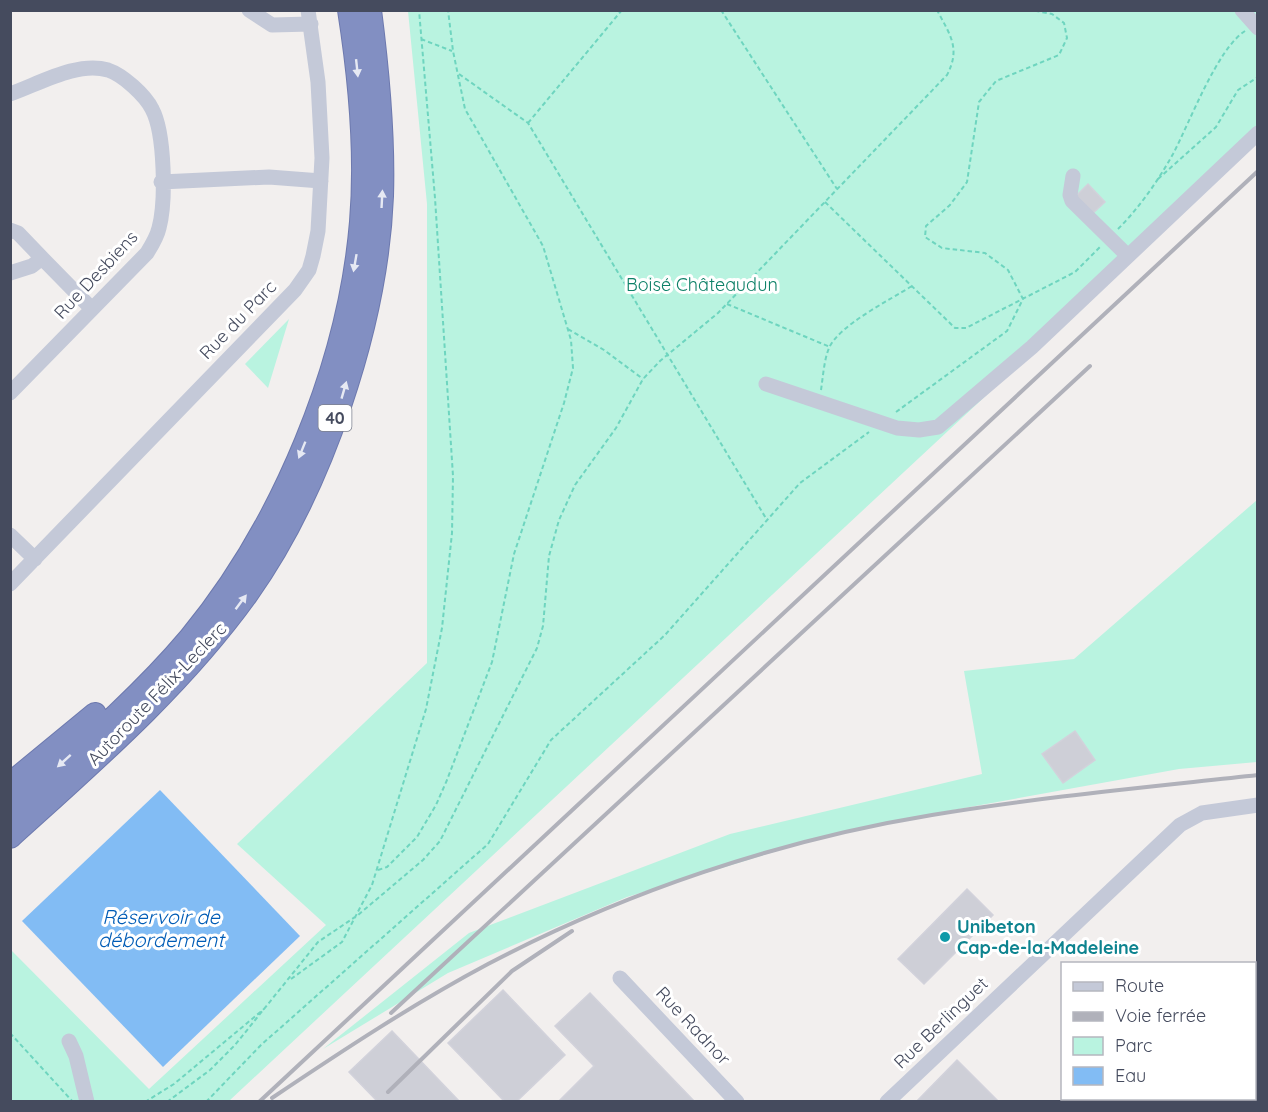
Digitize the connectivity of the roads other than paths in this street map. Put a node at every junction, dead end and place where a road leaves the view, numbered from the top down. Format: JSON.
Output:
{"nodes":[{"id":1,"x":249,"y":10,"type":"edge"},
{"id":2,"x":350,"y":10,"type":"edge"},
{"id":3,"x":370,"y":10,"type":"edge"},
{"id":4,"x":1242,"y":10,"type":"edge"},
{"id":5,"x":309,"y":17,"type":"edge"},
{"id":6,"x":1256,"y":26,"type":"edge"},
{"id":7,"x":10,"y":94,"type":"edge"},
{"id":8,"x":1257,"y":133,"type":"edge"},
{"id":9,"x":1073,"y":176,"type":"dead end"},
{"id":10,"x":321,"y":181,"type":"junction"},
{"id":11,"x":161,"y":182,"type":"junction"},
{"id":12,"x":10,"y":230,"type":"edge"},
{"id":13,"x":1127,"y":255,"type":"junction"},
{"id":14,"x":42,"y":258,"type":"junction"},
{"id":15,"x":10,"y":273,"type":"edge"},
{"id":16,"x":92,"y":309,"type":"junction"},
{"id":17,"x":766,"y":384,"type":"dead end"},
{"id":18,"x":10,"y":393,"type":"edge"},
{"id":19,"x":10,"y":535,"type":"edge"},
{"id":20,"x":35,"y":559,"type":"junction"},
{"id":21,"x":10,"y":584,"type":"edge"},
{"id":22,"x":195,"y":631,"type":"junction"},
{"id":23,"x":102,"y":753,"type":"junction"},
{"id":24,"x":10,"y":784,"type":"edge"},
{"id":25,"x":1257,"y":806,"type":"edge"},
{"id":26,"x":10,"y":810,"type":"edge"},
{"id":27,"x":10,"y":837,"type":"edge"},
{"id":28,"x":10,"y":850,"type":"edge"},
{"id":29,"x":620,"y":978,"type":"dead end"},
{"id":30,"x":69,"y":1041,"type":"dead end"},
{"id":31,"x":87,"y":1101,"type":"edge"},
{"id":32,"x":737,"y":1101,"type":"edge"},
{"id":33,"x":887,"y":1101,"type":"edge"}],
"edges":[{"from":1,"to":5,"type":"street"},
{"from":2,"to":22,"type":"highway","name":"Autoroute Félix-Leclerc","number":"40","one_way":true},
{"from":23,"to":3,"type":"highway","name":"Autoroute Félix-Leclerc","number":"40","one_way":true},
{"from":4,"to":6,"type":"street"},
{"from":5,"to":10,"type":"street","name":"Rue du Parc"},
{"from":7,"to":11,"type":"street","name":"Rue Desbiens"},
{"from":8,"to":13,"type":"street"},
{"from":9,"to":13,"type":"street"},
{"from":10,"to":11,"type":"street"},
{"from":10,"to":20,"type":"street","name":"Rue du Parc"},
{"from":11,"to":16,"type":"street","name":"Rue Desbiens"},
{"from":12,"to":14,"type":"street"},
{"from":13,"to":17,"type":"street"},
{"from":14,"to":15,"type":"street"},
{"from":14,"to":16,"type":"street"},
{"from":16,"to":18,"type":"street","name":"Rue Desbiens"},
{"from":19,"to":20,"type":"street"},
{"from":20,"to":21,"type":"street","name":"Rue du Parc"},
{"from":22,"to":24,"type":"highway"},
{"from":22,"to":26,"type":"highway","name":"Autoroute Félix-Leclerc","number":"40","one_way":true},
{"from":23,"to":27,"type":"highway","name":"Autoroute Félix-Leclerc","number":"40"},
{"from":23,"to":28,"type":"highway"},
{"from":25,"to":33,"type":"street","name":"Rue Berlinguet"},
{"from":29,"to":32,"type":"street","name":"Rue Radnor"},
{"from":30,"to":31,"type":"street"}]}
